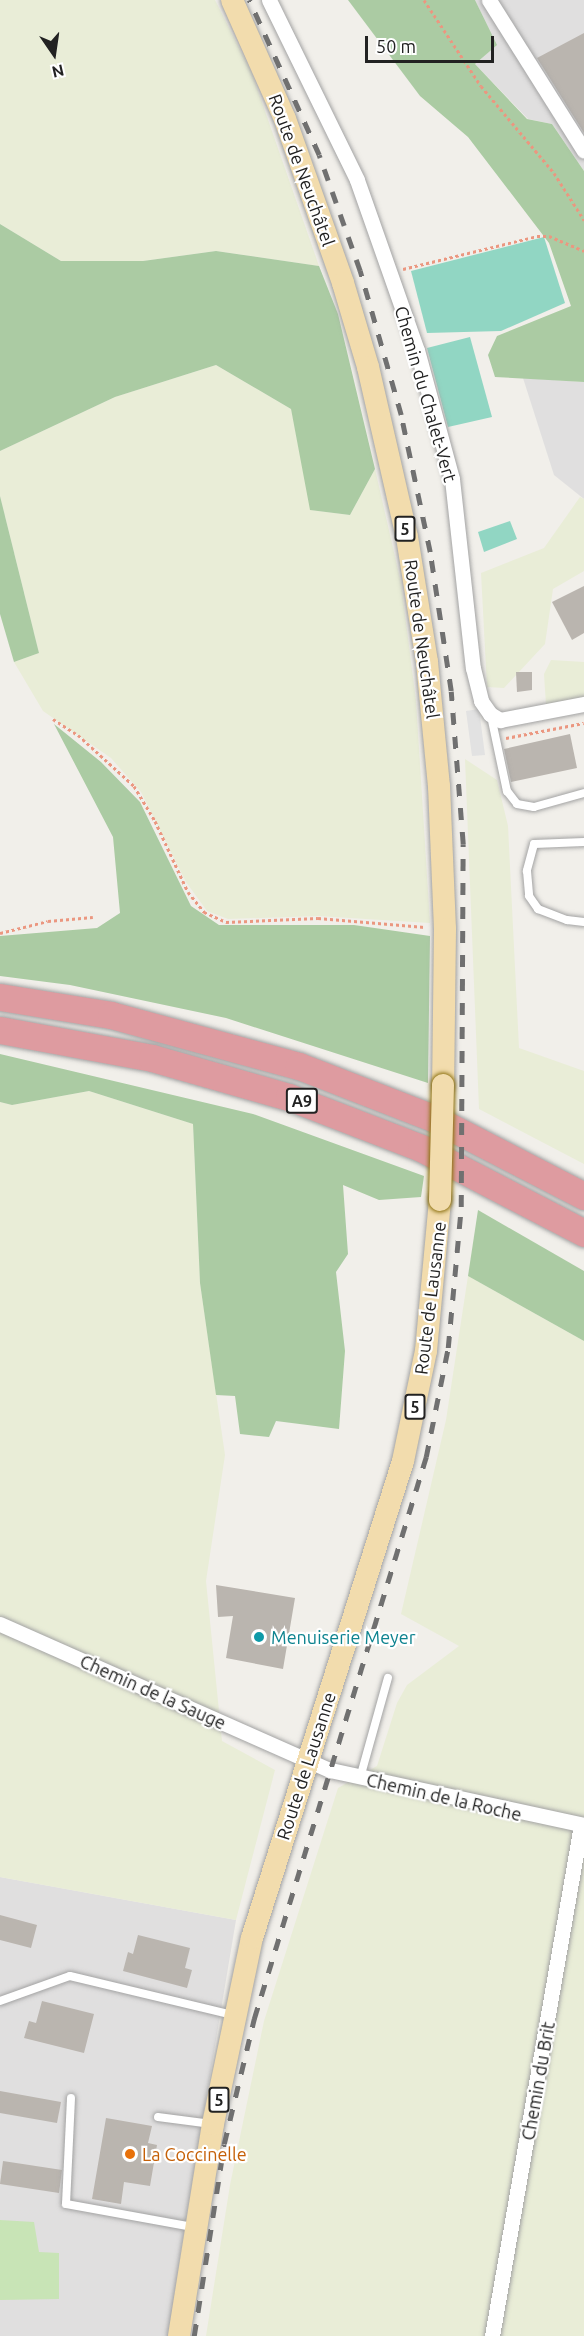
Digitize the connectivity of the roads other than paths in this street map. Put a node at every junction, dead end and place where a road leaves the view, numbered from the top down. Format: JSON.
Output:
{"nodes":[{"id":1,"x":232,"y":0,"type":"edge"},
{"id":2,"x":269,"y":0,"type":"edge"},
{"id":3,"x":489,"y":0,"type":"edge"},
{"id":4,"x":584,"y":151,"type":"edge"},
{"id":5,"x":584,"y":704,"type":"edge"},
{"id":6,"x":490,"y":714,"type":"junction"},
{"id":7,"x":584,"y":793,"type":"edge"},
{"id":8,"x":584,"y":842,"type":"edge"},
{"id":9,"x":584,"y":922,"type":"edge"},
{"id":10,"x":0,"y":997,"type":"edge"},
{"id":11,"x":0,"y":1030,"type":"edge"},
{"id":12,"x":584,"y":1196,"type":"edge"},
{"id":13,"x":441,"y":1200,"type":"joint"},
{"id":14,"x":584,"y":1233,"type":"edge"},
{"id":15,"x":0,"y":1624,"type":"edge"},
{"id":16,"x":388,"y":1678,"type":"dead end"},
{"id":17,"x":307,"y":1761,"type":"junction"},
{"id":18,"x":360,"y":1778,"type":"junction"},
{"id":19,"x":582,"y":1825,"type":"edge"},
{"id":20,"x":0,"y":2001,"type":"edge"},
{"id":21,"x":237,"y":2016,"type":"junction"},
{"id":22,"x":71,"y":2098,"type":"dead end"},
{"id":23,"x":158,"y":2117,"type":"dead end"},
{"id":24,"x":213,"y":2124,"type":"junction"},
{"id":25,"x":195,"y":2227,"type":"junction"},
{"id":26,"x":180,"y":2336,"type":"edge"},
{"id":27,"x":492,"y":2336,"type":"edge"}],
"edges":[{"from":1,"to":13,"type":"main road","name":"Route de Neuchâtel","number":"5","bridge":true},
{"from":2,"to":6,"type":"street","name":"Chemin du Chalet-Vert"},
{"from":3,"to":4,"type":"street"},
{"from":5,"to":6,"type":"street"},
{"from":6,"to":7,"type":"lane"},
{"from":8,"to":9,"type":"lane"},
{"from":10,"to":12,"type":"highway","number":"A9"},
{"from":11,"to":14,"type":"highway","number":"A9"},
{"from":13,"to":17,"type":"main road","name":"Route de Lausanne","number":"5"},
{"from":15,"to":17,"type":"street","name":"Chemin de la Sauge"},
{"from":16,"to":18,"type":"lane"},
{"from":17,"to":18,"type":"street","name":"Chemin de la Roche"},
{"from":17,"to":21,"type":"main road","name":"Route de Lausanne","number":"5"},
{"from":18,"to":19,"type":"street","name":"Chemin de la Roche"},
{"from":19,"to":27,"type":"street","name":"Chemin du Brit"},
{"from":20,"to":21,"type":"lane"},
{"from":21,"to":24,"type":"main road","name":"Route de Lausanne","number":"5"},
{"from":22,"to":25,"type":"lane"},
{"from":23,"to":24,"type":"lane"},
{"from":24,"to":25,"type":"main road","name":"Route de Lausanne","number":"5"},
{"from":25,"to":26,"type":"main road","name":"Route de Lausanne","number":"5"}]}
